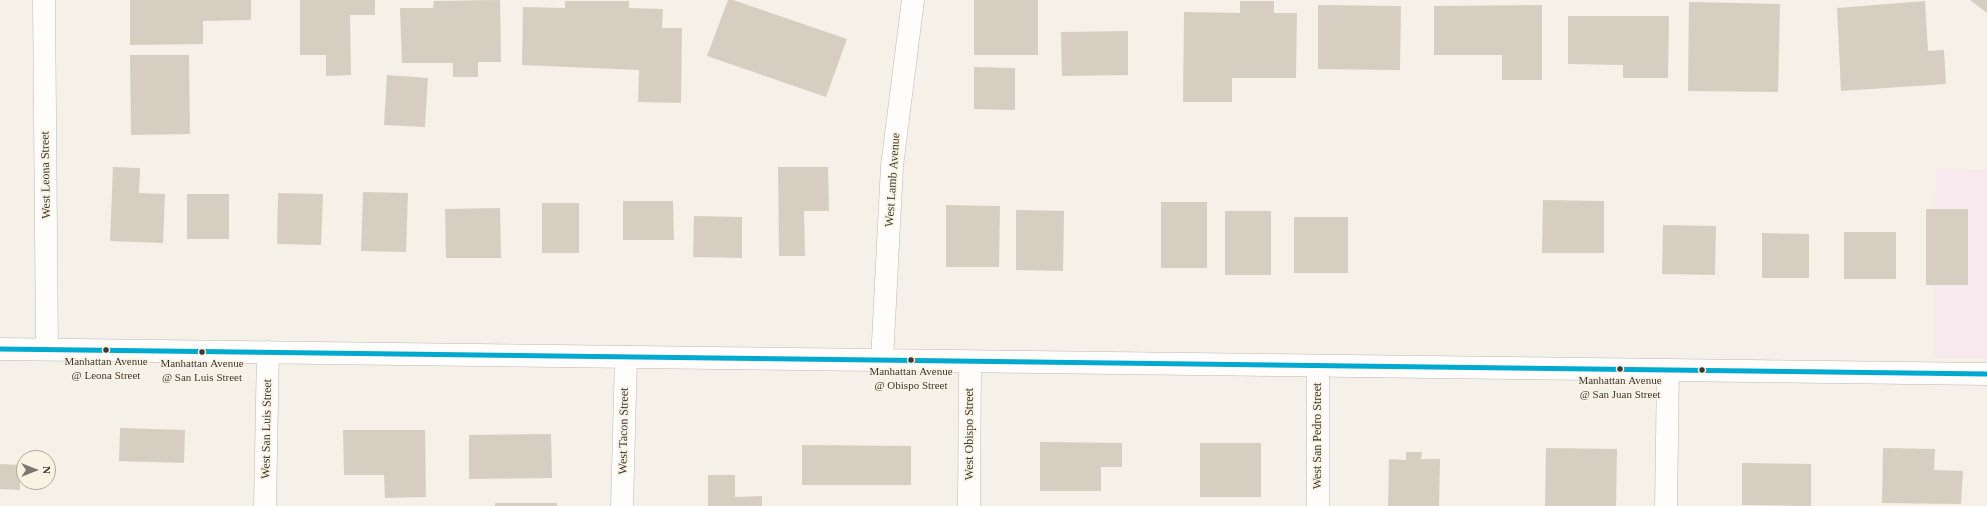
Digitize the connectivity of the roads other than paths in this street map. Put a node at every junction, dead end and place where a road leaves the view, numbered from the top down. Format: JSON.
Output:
{"nodes":[{"id":1,"x":44,"y":0,"type":"edge"},
{"id":2,"x":913,"y":0,"type":"edge"},
{"id":3,"x":0,"y":349,"type":"edge"},
{"id":4,"x":47,"y":349,"type":"junction"},
{"id":5,"x":268,"y":352,"type":"junction"},
{"id":6,"x":626,"y":357,"type":"junction"},
{"id":7,"x":882,"y":361,"type":"junction"},
{"id":8,"x":970,"y":362,"type":"junction"},
{"id":9,"x":1318,"y":367,"type":"junction"},
{"id":10,"x":1668,"y":371,"type":"junction"},
{"id":11,"x":1987,"y":374,"type":"edge"},
{"id":12,"x":266,"y":506,"type":"edge"},
{"id":13,"x":622,"y":506,"type":"edge"},
{"id":14,"x":969,"y":506,"type":"edge"},
{"id":15,"x":1318,"y":506,"type":"edge"},
{"id":16,"x":1666,"y":506,"type":"edge"}],
"edges":[{"from":1,"to":4,"type":"main road","name":"West Leona Street"},
{"from":2,"to":7,"type":"main road","name":"West Lamb Avenue"},
{"from":3,"to":4,"type":"main road"},
{"from":4,"to":5,"type":"main road"},
{"from":5,"to":6,"type":"main road"},
{"from":5,"to":12,"type":"main road","name":"West San Luis Street"},
{"from":6,"to":7,"type":"main road"},
{"from":6,"to":13,"type":"main road","name":"West Tacon Street"},
{"from":7,"to":8,"type":"main road"},
{"from":8,"to":9,"type":"main road"},
{"from":8,"to":14,"type":"main road","name":"West Obispo Street"},
{"from":9,"to":10,"type":"main road"},
{"from":9,"to":15,"type":"main road","name":"West San Pedro Street"},
{"from":10,"to":11,"type":"main road"},
{"from":10,"to":16,"type":"main road"}]}
